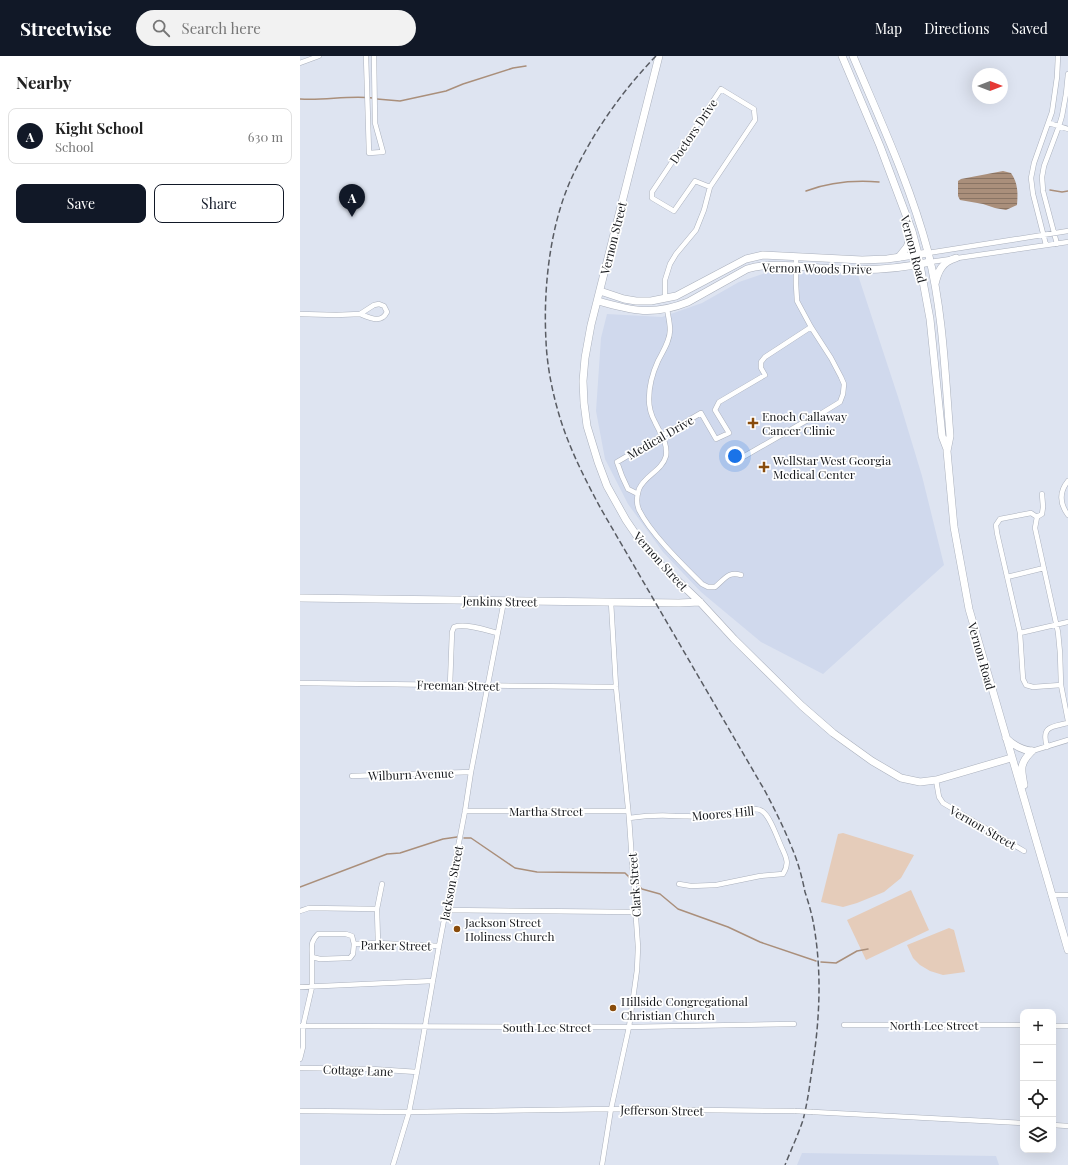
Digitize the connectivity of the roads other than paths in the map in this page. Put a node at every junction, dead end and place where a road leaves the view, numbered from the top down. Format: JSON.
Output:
{"nodes":[{"id":1,"x":319,"y":56,"type":"edge"},
{"id":2,"x":366,"y":56,"type":"edge"},
{"id":3,"x":374,"y":56,"type":"edge"},
{"id":4,"x":659,"y":56,"type":"edge"},
{"id":5,"x":842,"y":56,"type":"edge"},
{"id":6,"x":853,"y":56,"type":"edge"},
{"id":7,"x":1058,"y":56,"type":"edge"},
{"id":8,"x":300,"y":63,"type":"edge"},
{"id":9,"x":1068,"y":74,"type":"edge"},
{"id":10,"x":1049,"y":123,"type":"junction"},
{"id":11,"x":1059,"y":126,"type":"junction"},
{"id":12,"x":1068,"y":129,"type":"edge"},
{"id":13,"x":710,"y":187,"type":"junction"},
{"id":14,"x":912,"y":231,"type":"junction"},
{"id":15,"x":1068,"y":231,"type":"edge"},
{"id":16,"x":1054,"y":233,"type":"junction"},
{"id":17,"x":1043,"y":234,"type":"junction"},
{"id":18,"x":1068,"y":242,"type":"edge"},
{"id":19,"x":1057,"y":244,"type":"junction"},
{"id":20,"x":1046,"y":245,"type":"junction"},
{"id":21,"x":928,"y":253,"type":"junction"},
{"id":22,"x":918,"y":254,"type":"junction"},
{"id":23,"x":796,"y":257,"type":"junction"},
{"id":24,"x":899,"y":257,"type":"junction"},
{"id":25,"x":956,"y":258,"type":"junction"},
{"id":26,"x":930,"y":262,"type":"junction"},
{"id":27,"x":920,"y":264,"type":"junction"},
{"id":28,"x":796,"y":267,"type":"junction"},
{"id":29,"x":934,"y":286,"type":"junction"},
{"id":30,"x":600,"y":291,"type":"junction"},
{"id":31,"x":665,"y":298,"type":"junction"},
{"id":32,"x":598,"y":301,"type":"junction"},
{"id":33,"x":667,"y":309,"type":"junction"},
{"id":34,"x":300,"y":314,"type":"edge"},
{"id":35,"x":360,"y":314,"type":"junction"},
{"id":36,"x":811,"y":328,"type":"junction"},
{"id":37,"x":662,"y":435,"type":"junction"},
{"id":38,"x":947,"y":451,"type":"junction"},
{"id":39,"x":743,"y":457,"type":"dead end"},
{"id":40,"x":1068,"y":481,"type":"edge"},
{"id":41,"x":638,"y":494,"type":"junction"},
{"id":42,"x":1042,"y":494,"type":"dead end"},
{"id":43,"x":1068,"y":515,"type":"edge"},
{"id":44,"x":1037,"y":517,"type":"junction"},
{"id":45,"x":1044,"y":568,"type":"junction"},
{"id":46,"x":741,"y":575,"type":"dead end"},
{"id":47,"x":1007,"y":577,"type":"junction"},
{"id":48,"x":300,"y":598,"type":"edge"},
{"id":49,"x":504,"y":601,"type":"junction"},
{"id":50,"x":611,"y":602,"type":"junction"},
{"id":51,"x":700,"y":602,"type":"junction"},
{"id":52,"x":1068,"y":622,"type":"edge"},
{"id":53,"x":1056,"y":625,"type":"junction"},
{"id":54,"x":497,"y":633,"type":"junction"},
{"id":55,"x":1020,"y":633,"type":"junction"},
{"id":56,"x":300,"y":683,"type":"edge"},
{"id":57,"x":450,"y":685,"type":"junction"},
{"id":58,"x":1061,"y":685,"type":"junction"},
{"id":59,"x":487,"y":686,"type":"junction"},
{"id":60,"x":616,"y":687,"type":"junction"},
{"id":61,"x":1068,"y":722,"type":"edge"},
{"id":62,"x":1005,"y":737,"type":"junction"},
{"id":63,"x":1068,"y":740,"type":"edge"},
{"id":64,"x":1047,"y":747,"type":"junction"},
{"id":65,"x":1032,"y":751,"type":"junction"},
{"id":66,"x":1011,"y":758,"type":"junction"},
{"id":67,"x":471,"y":772,"type":"junction"},
{"id":68,"x":352,"y":776,"type":"dead end"},
{"id":69,"x":936,"y":780,"type":"junction"},
{"id":70,"x":1026,"y":806,"type":"junction"},
{"id":71,"x":465,"y":811,"type":"junction"},
{"id":72,"x":628,"y":811,"type":"junction"},
{"id":73,"x":629,"y":818,"type":"junction"},
{"id":74,"x":1024,"y":851,"type":"dead end"},
{"id":75,"x":382,"y":884,"type":"dead end"},
{"id":76,"x":679,"y":884,"type":"dead end"},
{"id":77,"x":1051,"y":895,"type":"junction"},
{"id":78,"x":1068,"y":895,"type":"edge"},
{"id":79,"x":377,"y":909,"type":"junction"},
{"id":80,"x":446,"y":910,"type":"junction"},
{"id":81,"x":300,"y":911,"type":"edge"},
{"id":82,"x":635,"y":912,"type":"junction"},
{"id":83,"x":378,"y":943,"type":"junction"},
{"id":84,"x":354,"y":944,"type":"junction"},
{"id":85,"x":439,"y":946,"type":"junction"},
{"id":86,"x":1068,"y":950,"type":"edge"},
{"id":87,"x":312,"y":957,"type":"junction"},
{"id":88,"x":433,"y":981,"type":"junction"},
{"id":89,"x":300,"y":987,"type":"edge"},
{"id":90,"x":312,"y":987,"type":"junction"},
{"id":91,"x":794,"y":1024,"type":"dead end"},
{"id":92,"x":844,"y":1025,"type":"dead end"},
{"id":93,"x":1020,"y":1025,"type":"edge"},
{"id":94,"x":302,"y":1026,"type":"edge"},
{"id":95,"x":425,"y":1026,"type":"junction"},
{"id":96,"x":1056,"y":1026,"type":"edge"},
{"id":97,"x":1068,"y":1026,"type":"edge"},
{"id":98,"x":629,"y":1027,"type":"junction"},
{"id":99,"x":300,"y":1059,"type":"edge"},
{"id":100,"x":300,"y":1068,"type":"edge"},
{"id":101,"x":417,"y":1072,"type":"junction"},
{"id":102,"x":611,"y":1109,"type":"junction"},
{"id":103,"x":300,"y":1111,"type":"edge"},
{"id":104,"x":409,"y":1112,"type":"junction"},
{"id":105,"x":1020,"y":1123,"type":"edge"},
{"id":106,"x":1056,"y":1125,"type":"edge"},
{"id":107,"x":1068,"y":1126,"type":"edge"},
{"id":108,"x":394,"y":1165,"type":"edge"},
{"id":109,"x":602,"y":1165,"type":"edge"}],
"edges":[{"from":1,"to":8,"type":"street"},
{"from":2,"to":3,"type":"street"},
{"from":4,"to":30,"type":"street","name":"Vernon Street"},
{"from":5,"to":14,"type":"street","name":"Vernon Road"},
{"from":6,"to":21,"type":"street","name":"Vernon Road"},
{"from":7,"to":10,"type":"street"},
{"from":9,"to":11,"type":"street"},
{"from":10,"to":11,"type":"street"},
{"from":10,"to":17,"type":"street"},
{"from":11,"to":12,"type":"street"},
{"from":11,"to":16,"type":"street"},
{"from":13,"to":13,"type":"street","name":"Doctors Drive"},
{"from":13,"to":31,"type":"street","name":"Doctors Drive"},
{"from":14,"to":22,"type":"street","name":"Vernon Road"},
{"from":14,"to":24,"type":"street"},
{"from":15,"to":16,"type":"street","name":"Vernon Woods Drive"},
{"from":16,"to":17,"type":"street","name":"Vernon Woods Drive"},
{"from":16,"to":19,"type":"street"},
{"from":17,"to":20,"type":"street"},
{"from":17,"to":21,"type":"street","name":"Vernon Woods Drive"},
{"from":18,"to":19,"type":"street","name":"Vernon Woods Drive"},
{"from":19,"to":20,"type":"street","name":"Vernon Woods Drive"},
{"from":20,"to":25,"type":"street","name":"Vernon Woods Drive"},
{"from":21,"to":22,"type":"street","name":"Vernon Woods Drive"},
{"from":21,"to":26,"type":"street","name":"Vernon Road"},
{"from":22,"to":24,"type":"street","name":"Vernon Woods Drive"},
{"from":22,"to":27,"type":"street","name":"Vernon Road"},
{"from":23,"to":24,"type":"street","name":"Vernon Woods Drive"},
{"from":23,"to":28,"type":"street"},
{"from":23,"to":31,"type":"street","name":"Vernon Woods Drive"},
{"from":25,"to":26,"type":"street","name":"Vernon Woods Drive"},
{"from":25,"to":29,"type":"street"},
{"from":26,"to":27,"type":"street","name":"Vernon Woods Drive"},
{"from":26,"to":29,"type":"street","name":"Vernon Road"},
{"from":27,"to":28,"type":"street","name":"Vernon Woods Drive"},
{"from":27,"to":38,"type":"street","name":"Vernon Road"},
{"from":28,"to":33,"type":"street","name":"Vernon Woods Drive"},
{"from":28,"to":36,"type":"street"},
{"from":29,"to":38,"type":"street","name":"Vernon Road"},
{"from":30,"to":31,"type":"street","name":"Vernon Woods Drive"},
{"from":30,"to":32,"type":"street","name":"Vernon Street"},
{"from":31,"to":33,"type":"street"},
{"from":32,"to":33,"type":"street","name":"Vernon Woods Drive"},
{"from":32,"to":51,"type":"street","name":"Vernon Street"},
{"from":33,"to":37,"type":"street"},
{"from":34,"to":35,"type":"street"},
{"from":35,"to":35,"type":"street"},
{"from":36,"to":37,"type":"street","name":"Medical Drive"},
{"from":36,"to":39,"type":"street"},
{"from":37,"to":41,"type":"street"},
{"from":37,"to":41,"type":"street","name":"Medical Drive"},
{"from":38,"to":62,"type":"street","name":"Vernon Road"},
{"from":40,"to":43,"type":"street"},
{"from":41,"to":46,"type":"street"},
{"from":42,"to":44,"type":"street"},
{"from":44,"to":45,"type":"street"},
{"from":44,"to":47,"type":"street"},
{"from":45,"to":47,"type":"street"},
{"from":45,"to":53,"type":"street"},
{"from":47,"to":55,"type":"street"},
{"from":48,"to":49,"type":"street","name":"Jenkins Street"},
{"from":49,"to":50,"type":"street","name":"Jenkins Street"},
{"from":49,"to":54,"type":"street","name":"Jackson Street"},
{"from":50,"to":51,"type":"street","name":"Jenkins Street"},
{"from":50,"to":60,"type":"street","name":"Clark Street"},
{"from":51,"to":69,"type":"street","name":"Vernon Street"},
{"from":52,"to":53,"type":"street"},
{"from":53,"to":55,"type":"street"},
{"from":53,"to":58,"type":"street"},
{"from":54,"to":57,"type":"street"},
{"from":54,"to":59,"type":"street","name":"Jackson Street"},
{"from":55,"to":58,"type":"street"},
{"from":56,"to":57,"type":"street","name":"Freeman Street"},
{"from":57,"to":59,"type":"street","name":"Freeman Street"},
{"from":58,"to":61,"type":"street"},
{"from":59,"to":60,"type":"street","name":"Freeman Street"},
{"from":59,"to":67,"type":"street","name":"Jackson Street"},
{"from":60,"to":72,"type":"street","name":"Clark Street"},
{"from":61,"to":64,"type":"street"},
{"from":62,"to":65,"type":"street"},
{"from":62,"to":66,"type":"street","name":"Vernon Road"},
{"from":63,"to":64,"type":"street"},
{"from":64,"to":65,"type":"street"},
{"from":65,"to":70,"type":"street"},
{"from":66,"to":69,"type":"street","name":"Vernon Street"},
{"from":66,"to":70,"type":"street","name":"Vernon Road"},
{"from":67,"to":68,"type":"street","name":"Wilburn Avenue"},
{"from":67,"to":71,"type":"street","name":"Jackson Street"},
{"from":69,"to":74,"type":"street","name":"Vernon Street"},
{"from":70,"to":77,"type":"street","name":"Vernon Road"},
{"from":71,"to":72,"type":"street","name":"Martha Street"},
{"from":71,"to":80,"type":"street","name":"Jackson Street"},
{"from":72,"to":73,"type":"street","name":"Clark Street"},
{"from":73,"to":76,"type":"street","name":"Moores Hill"},
{"from":73,"to":82,"type":"street","name":"Clark Street"},
{"from":75,"to":79,"type":"street"},
{"from":77,"to":78,"type":"street"},
{"from":77,"to":86,"type":"street"},
{"from":79,"to":81,"type":"street"},
{"from":79,"to":83,"type":"street"},
{"from":80,"to":82,"type":"street"},
{"from":80,"to":85,"type":"street","name":"Jackson Street"},
{"from":82,"to":98,"type":"street","name":"Clark Street"},
{"from":83,"to":84,"type":"street","name":"Parker Street"},
{"from":83,"to":85,"type":"street","name":"Parker Street"},
{"from":84,"to":87,"type":"street","name":"Parker Street"},
{"from":84,"to":87,"type":"street","name":"Parker Street"},
{"from":85,"to":88,"type":"street","name":"Jackson Street"},
{"from":87,"to":90,"type":"street"},
{"from":88,"to":90,"type":"street"},
{"from":88,"to":95,"type":"street","name":"Jackson Street"},
{"from":89,"to":90,"type":"street"},
{"from":90,"to":94,"type":"street"},
{"from":91,"to":98,"type":"street","name":"South Lee Street"},
{"from":92,"to":93,"type":"street","name":"North Lee Street"},
{"from":94,"to":95,"type":"street","name":"South Lee Street"},
{"from":94,"to":99,"type":"street"},
{"from":95,"to":98,"type":"street","name":"South Lee Street"},
{"from":95,"to":101,"type":"street","name":"Jackson Street"},
{"from":96,"to":97,"type":"street"},
{"from":98,"to":102,"type":"street","name":"Clark Street"},
{"from":100,"to":101,"type":"street","name":"Cottage Lane"},
{"from":101,"to":104,"type":"street","name":"Jackson Street"},
{"from":102,"to":104,"type":"street","name":"Jefferson Street"},
{"from":102,"to":105,"type":"street","name":"Jefferson Street","bridge":true},
{"from":102,"to":109,"type":"street","name":"Clark Street"},
{"from":103,"to":104,"type":"street","name":"Jefferson Street"},
{"from":104,"to":108,"type":"street","name":"Jackson Street"},
{"from":106,"to":107,"type":"street"}]}
